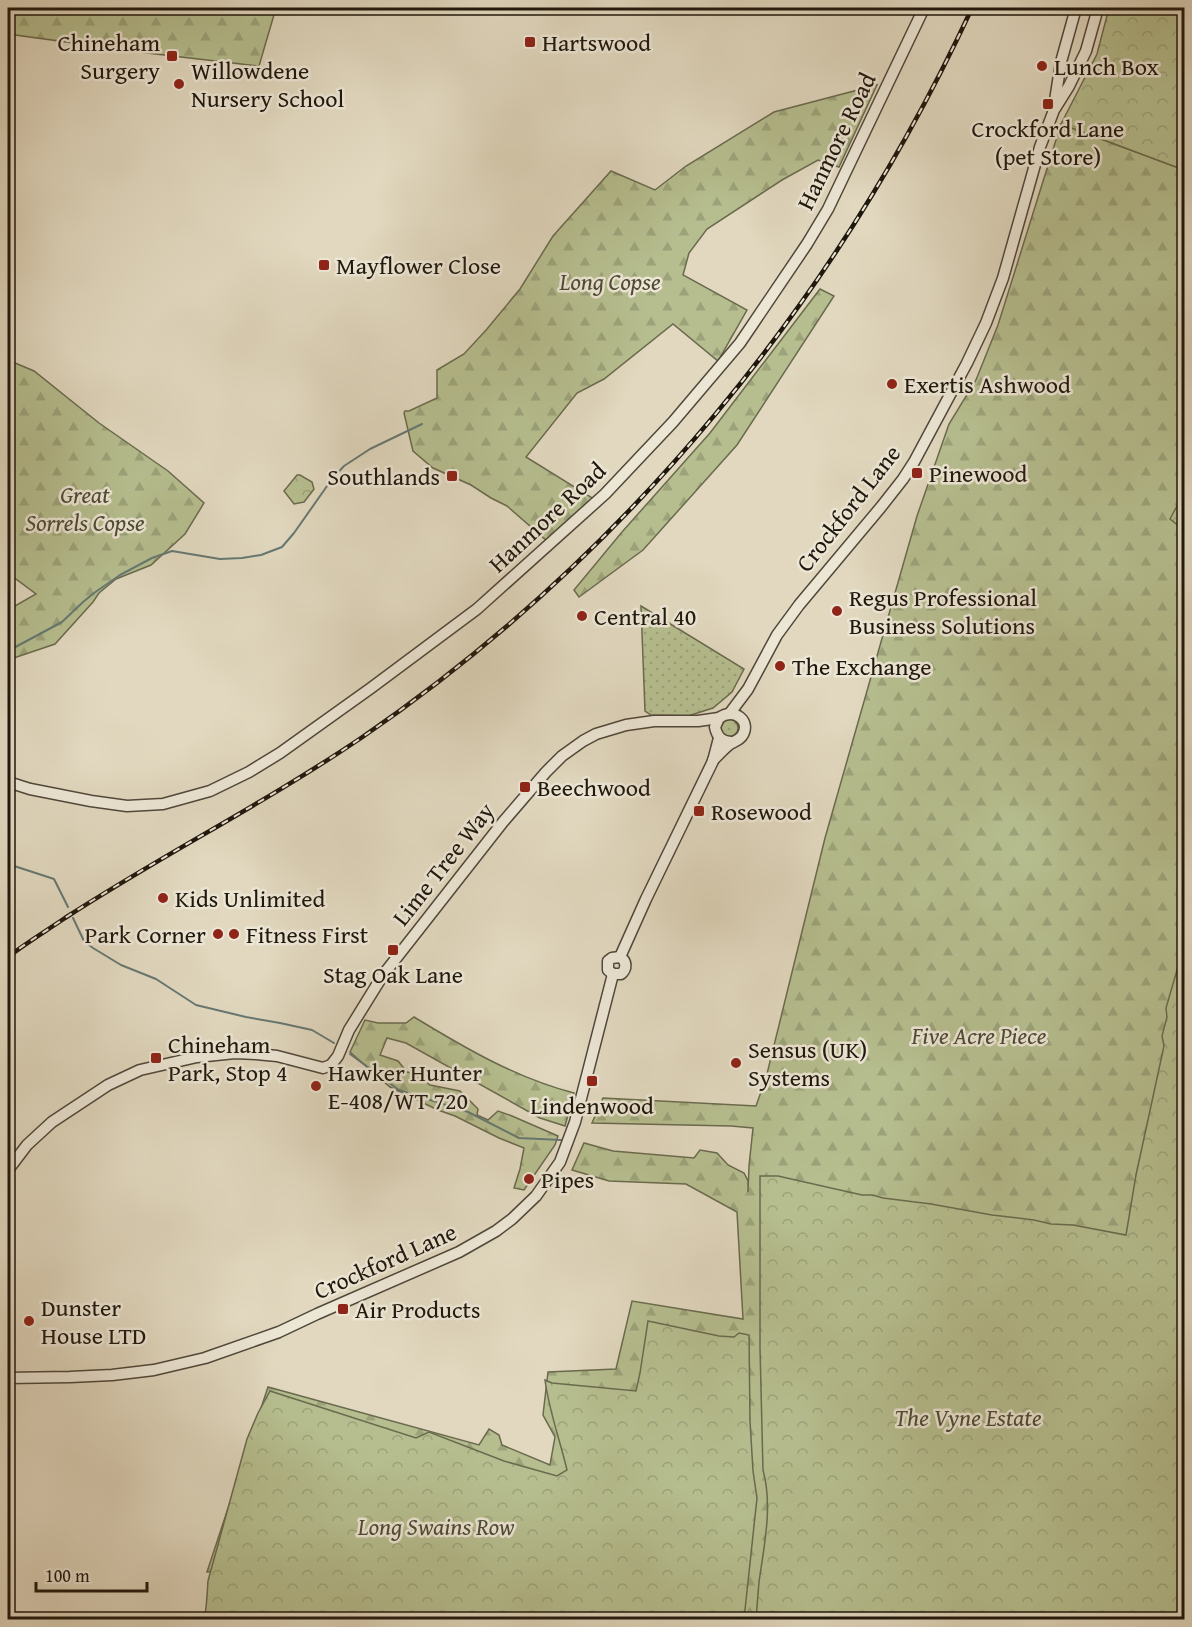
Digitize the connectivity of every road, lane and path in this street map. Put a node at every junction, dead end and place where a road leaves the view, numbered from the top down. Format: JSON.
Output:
{"nodes":[{"id":1,"x":924,"y":8,"type":"edge"},
{"id":2,"x":1076,"y":8,"type":"edge"},
{"id":3,"x":1098,"y":8,"type":"edge"},
{"id":4,"x":1053,"y":110,"type":"junction"},
{"id":5,"x":748,"y":689,"type":"junction"},
{"id":6,"x":724,"y":716,"type":"junction"},
{"id":7,"x":742,"y":719,"type":"junction"},
{"id":8,"x":698,"y":721,"type":"junction"},
{"id":9,"x":718,"y":734,"type":"junction"},
{"id":10,"x":732,"y":742,"type":"junction"},
{"id":11,"x":713,"y":761,"type":"junction"},
{"id":12,"x":8,"y":782,"type":"edge"},
{"id":13,"x":8,"y":1170,"type":"edge"},
{"id":14,"x":8,"y":1378,"type":"edge"}],
"edges":[{"from":1,"to":12,"type":"street","name":"Hanmore Road"},
{"from":2,"to":4,"type":"street","name":"Crockford Lane"},
{"from":3,"to":4,"type":"street","name":"Crockford Lane"},
{"from":4,"to":5,"type":"street","name":"Crockford Lane"},
{"from":5,"to":6,"type":"street","name":"Crockford Lane"},
{"from":5,"to":7,"type":"street","name":"Crockford Lane"},
{"from":6,"to":7,"type":"street"},
{"from":6,"to":8,"type":"street","name":"Lime Tree Way"},
{"from":6,"to":9,"type":"street"},
{"from":7,"to":10,"type":"street"},
{"from":8,"to":9,"type":"street","name":"Lime Tree Way"},
{"from":8,"to":13,"type":"street","name":"Lime Tree Way"},
{"from":9,"to":10,"type":"street"},
{"from":9,"to":11,"type":"street","name":"Crockford Lane"},
{"from":10,"to":11,"type":"street","name":"Crockford Lane"},
{"from":11,"to":14,"type":"street","name":"Crockford Lane"}]}
